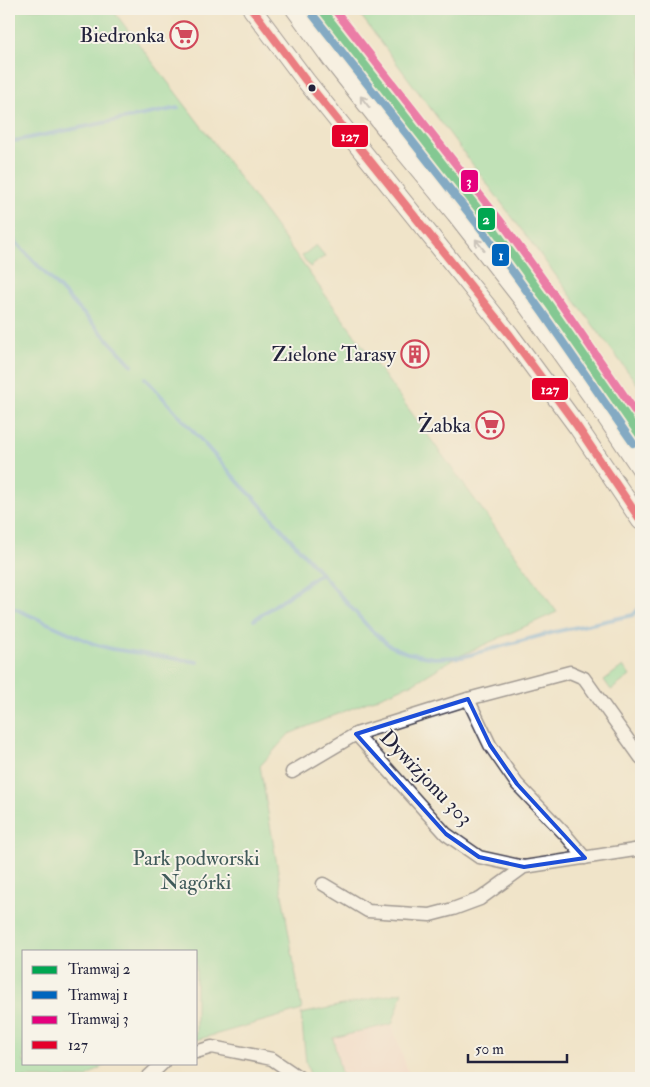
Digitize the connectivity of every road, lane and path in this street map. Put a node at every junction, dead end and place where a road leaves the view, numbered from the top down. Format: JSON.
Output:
{"nodes":[{"id":1,"x":252,"y":9,"type":"edge"},
{"id":2,"x":295,"y":9,"type":"edge"},
{"id":3,"x":641,"y":469,"type":"edge"},
{"id":4,"x":641,"y":522,"type":"edge"},
{"id":5,"x":468,"y":699,"type":"junction"},
{"id":6,"x":356,"y":734,"type":"junction"},
{"id":7,"x":641,"y":758,"type":"edge"},
{"id":8,"x":292,"y":772,"type":"dead end"},
{"id":9,"x":641,"y":849,"type":"edge"},
{"id":10,"x":585,"y":858,"type":"junction"},
{"id":11,"x":524,"y":867,"type":"junction"},
{"id":12,"x":322,"y":884,"type":"dead end"},
{"id":13,"x":198,"y":1052,"type":"edge"},
{"id":14,"x":162,"y":1064,"type":"edge"},
{"id":15,"x":146,"y":1078,"type":"edge"},
{"id":16,"x":300,"y":1078,"type":"edge"}],
"edges":[{"from":1,"to":4,"type":"main road"},
{"from":3,"to":2,"type":"main road","one_way":true},
{"from":5,"to":6,"type":"street","name":"Dywizjonu 303"},
{"from":5,"to":7,"type":"street","name":"Dywizjonu 303"},
{"from":5,"to":10,"type":"street"},
{"from":6,"to":8,"type":"street","name":"Dywizjonu 303"},
{"from":6,"to":11,"type":"street","name":"Dywizjonu 303"},
{"from":9,"to":10,"type":"street","name":"Dywizjonu 303"},
{"from":10,"to":11,"type":"street","name":"Dywizjonu 303"},
{"from":11,"to":12,"type":"street","name":"Dywizjonu 303"},
{"from":13,"to":16,"type":"street"},
{"from":14,"to":15,"type":"street"}]}
